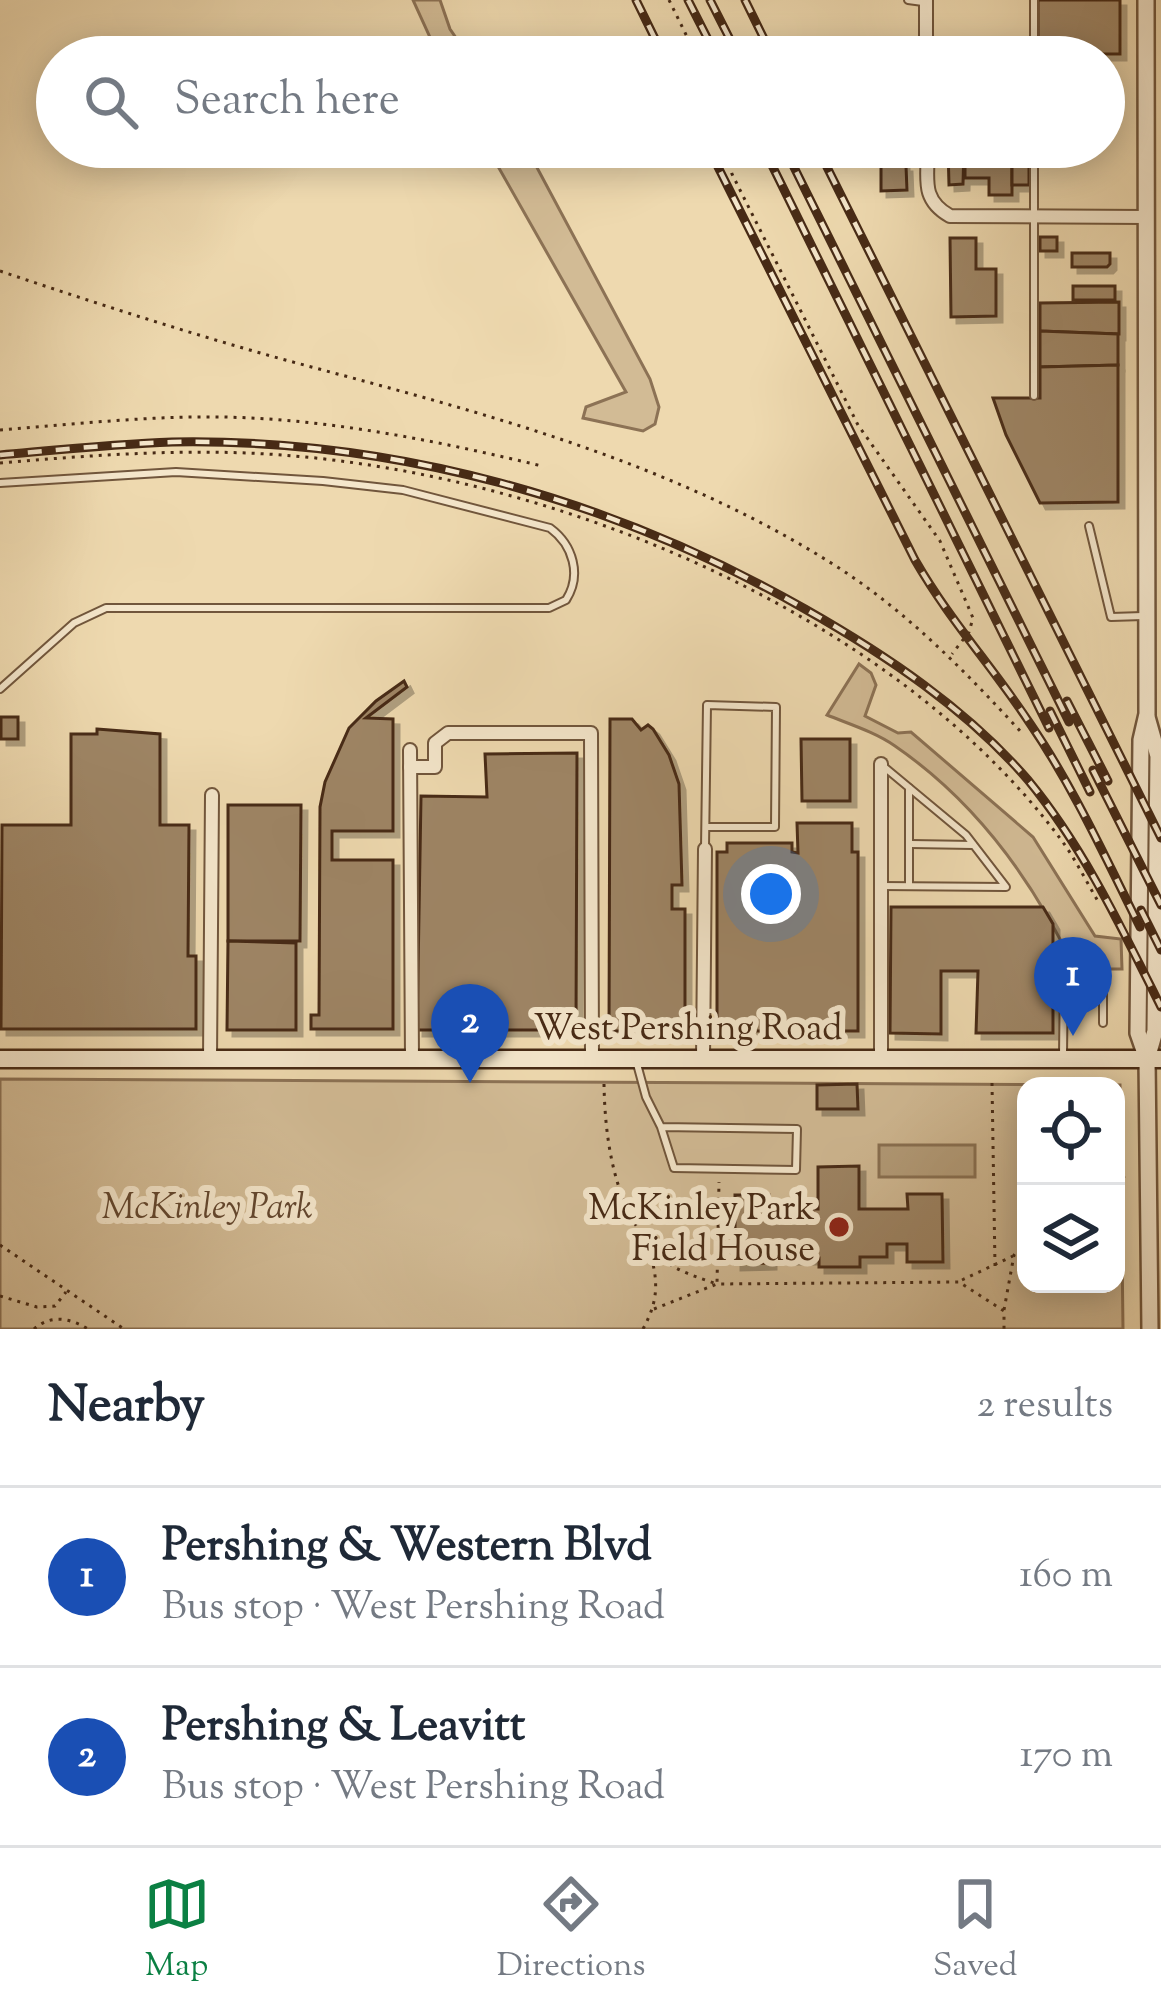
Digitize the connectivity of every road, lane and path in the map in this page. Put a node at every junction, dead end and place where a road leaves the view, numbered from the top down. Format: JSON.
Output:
{"nodes":[{"id":1,"x":669,"y":0,"type":"edge"},
{"id":2,"x":908,"y":0,"type":"edge"},
{"id":3,"x":1034,"y":0,"type":"edge"},
{"id":4,"x":1146,"y":0,"type":"edge"},
{"id":5,"x":926,"y":1,"type":"edge"},
{"id":6,"x":687,"y":36,"type":"edge"},
{"id":7,"x":926,"y":36,"type":"edge"},
{"id":8,"x":1034,"y":36,"type":"edge"},
{"id":9,"x":730,"y":168,"type":"edge"},
{"id":10,"x":928,"y":168,"type":"edge"},
{"id":11,"x":1034,"y":168,"type":"edge"},
{"id":12,"x":1034,"y":216,"type":"junction"},
{"id":13,"x":1146,"y":217,"type":"junction"},
{"id":14,"x":0,"y":271,"type":"edge"},
{"id":15,"x":1034,"y":396,"type":"dead end"},
{"id":16,"x":0,"y":430,"type":"edge"},
{"id":17,"x":0,"y":463,"type":"edge"},
{"id":18,"x":542,"y":466,"type":"dead end"},
{"id":19,"x":0,"y":482,"type":"edge"},
{"id":20,"x":1089,"y":526,"type":"dead end"},
{"id":21,"x":1147,"y":616,"type":"junction"},
{"id":22,"x":951,"y":656,"type":"junction"},
{"id":23,"x":0,"y":688,"type":"edge"},
{"id":24,"x":1021,"y":732,"type":"dead end"},
{"id":25,"x":410,"y":750,"type":"dead end"},
{"id":26,"x":880,"y":764,"type":"joint"},
{"id":27,"x":410,"y":767,"type":"junction"},
{"id":28,"x":909,"y":788,"type":"junction"},
{"id":29,"x":212,"y":794,"type":"dead end"},
{"id":30,"x":707,"y":827,"type":"junction"},
{"id":31,"x":911,"y":844,"type":"junction"},
{"id":32,"x":973,"y":845,"type":"junction"},
{"id":33,"x":705,"y":850,"type":"joint"},
{"id":34,"x":881,"y":886,"type":"junction"},
{"id":35,"x":909,"y":886,"type":"junction"},
{"id":36,"x":1099,"y":903,"type":"dead end"},
{"id":37,"x":1103,"y":1023,"type":"dead end"},
{"id":38,"x":592,"y":1058,"type":"junction"},
{"id":39,"x":881,"y":1058,"type":"junction"},
{"id":40,"x":1063,"y":1058,"type":"junction"},
{"id":41,"x":0,"y":1059,"type":"edge"},
{"id":42,"x":210,"y":1059,"type":"junction"},
{"id":43,"x":412,"y":1059,"type":"junction"},
{"id":44,"x":635,"y":1059,"type":"junction"},
{"id":45,"x":703,"y":1059,"type":"junction"},
{"id":46,"x":1157,"y":1059,"type":"edge"},
{"id":47,"x":992,"y":1083,"type":"dead end"},
{"id":48,"x":604,"y":1084,"type":"dead end"},
{"id":49,"x":661,"y":1126,"type":"junction"},
{"id":50,"x":719,"y":1169,"type":"junction"},
{"id":51,"x":647,"y":1243,"type":"junction"},
{"id":52,"x":0,"y":1245,"type":"edge"},
{"id":53,"x":1017,"y":1251,"type":"edge"},
{"id":54,"x":1014,"y":1255,"type":"junction"},
{"id":55,"x":995,"y":1266,"type":"junction"},
{"id":56,"x":958,"y":1282,"type":"junction"},
{"id":57,"x":717,"y":1283,"type":"junction"},
{"id":58,"x":66,"y":1292,"type":"junction"},
{"id":59,"x":0,"y":1296,"type":"edge"},
{"id":60,"x":655,"y":1309,"type":"junction"},
{"id":61,"x":1004,"y":1311,"type":"junction"},
{"id":62,"x":34,"y":1329,"type":"edge"},
{"id":63,"x":88,"y":1329,"type":"edge"},
{"id":64,"x":124,"y":1329,"type":"edge"},
{"id":65,"x":643,"y":1329,"type":"edge"},
{"id":66,"x":1004,"y":1329,"type":"edge"},
{"id":67,"x":1150,"y":1329,"type":"edge"}],
"edges":[{"from":1,"to":6,"type":"path"},
{"from":2,"to":5,"type":"lane"},
{"from":3,"to":8,"type":"lane"},
{"from":4,"to":13,"type":"street"},
{"from":5,"to":7,"type":"street"},
{"from":9,"to":22,"type":"path"},
{"from":10,"to":12,"type":"street"},
{"from":11,"to":12,"type":"lane"},
{"from":12,"to":13,"type":"street"},
{"from":12,"to":15,"type":"lane"},
{"from":13,"to":21,"type":"street"},
{"from":14,"to":22,"type":"path"},
{"from":16,"to":18,"type":"path"},
{"from":17,"to":36,"type":"path"},
{"from":19,"to":23,"type":"lane"},
{"from":20,"to":21,"type":"lane"},
{"from":21,"to":46,"type":"street"},
{"from":22,"to":24,"type":"path"},
{"from":25,"to":27,"type":"street"},
{"from":26,"to":28,"type":"lane"},
{"from":26,"to":34,"type":"street"},
{"from":27,"to":38,"type":"street"},
{"from":27,"to":43,"type":"street"},
{"from":28,"to":31,"type":"lane"},
{"from":28,"to":32,"type":"lane"},
{"from":29,"to":42,"type":"street"},
{"from":30,"to":30,"type":"lane"},
{"from":30,"to":33,"type":"lane"},
{"from":31,"to":32,"type":"lane"},
{"from":31,"to":35,"type":"lane"},
{"from":32,"to":35,"type":"lane"},
{"from":33,"to":45,"type":"street"},
{"from":34,"to":35,"type":"lane"},
{"from":34,"to":39,"type":"street"},
{"from":37,"to":40,"type":"lane"},
{"from":38,"to":43,"type":"main road","name":"West Pershing Road"},
{"from":38,"to":44,"type":"main road","name":"West Pershing Road"},
{"from":39,"to":40,"type":"main road","name":"West Pershing Road"},
{"from":39,"to":45,"type":"main road","name":"West Pershing Road"},
{"from":40,"to":46,"type":"main road","name":"West Pershing Road"},
{"from":41,"to":42,"type":"main road","name":"West Pershing Road"},
{"from":42,"to":43,"type":"main road","name":"West Pershing Road"},
{"from":44,"to":45,"type":"main road","name":"West Pershing Road"},
{"from":44,"to":49,"type":"lane"},
{"from":46,"to":67,"type":"street"},
{"from":47,"to":55,"type":"path"},
{"from":48,"to":51,"type":"path"},
{"from":49,"to":50,"type":"lane"},
{"from":49,"to":50,"type":"lane"},
{"from":50,"to":57,"type":"path"},
{"from":51,"to":57,"type":"path"},
{"from":51,"to":60,"type":"path"},
{"from":52,"to":58,"type":"path"},
{"from":53,"to":54,"type":"path"},
{"from":54,"to":55,"type":"path"},
{"from":54,"to":61,"type":"path"},
{"from":55,"to":56,"type":"path"},
{"from":56,"to":57,"type":"path"},
{"from":56,"to":61,"type":"path"},
{"from":57,"to":60,"type":"path"},
{"from":58,"to":59,"type":"path"},
{"from":58,"to":64,"type":"path"},
{"from":60,"to":65,"type":"path"},
{"from":61,"to":66,"type":"path"},
{"from":62,"to":63,"type":"path"}]}
